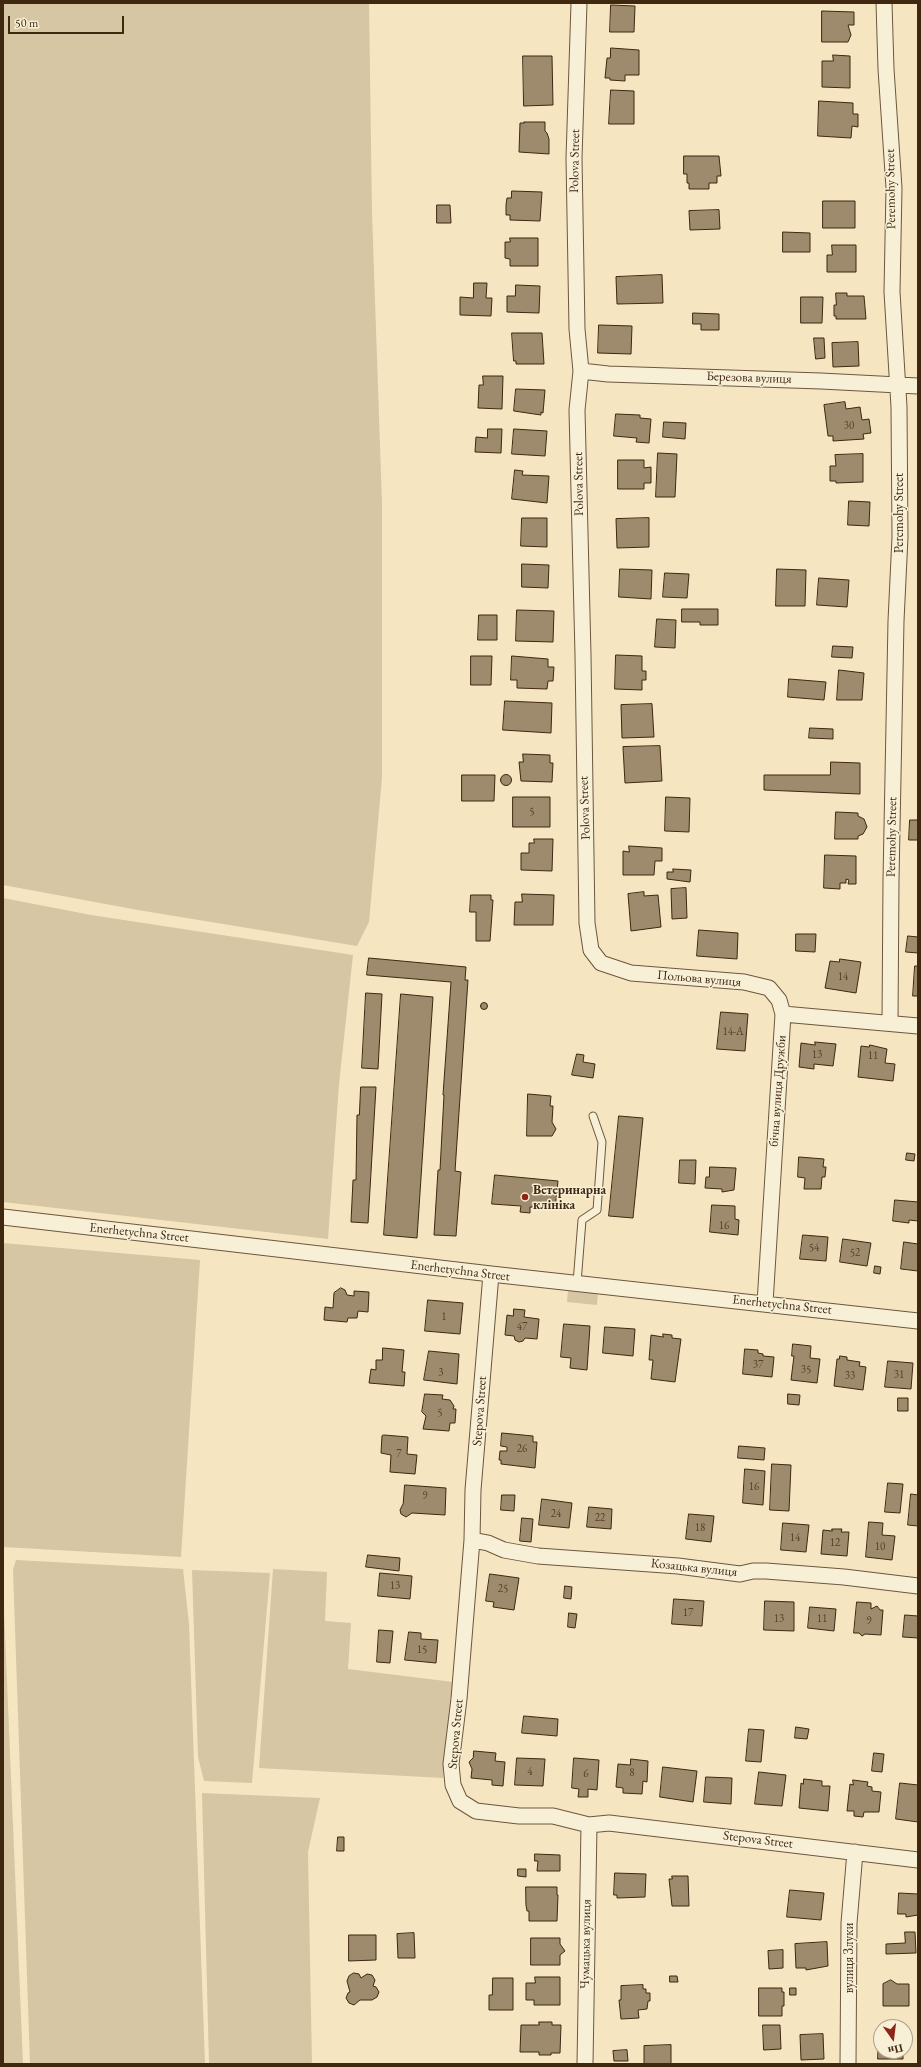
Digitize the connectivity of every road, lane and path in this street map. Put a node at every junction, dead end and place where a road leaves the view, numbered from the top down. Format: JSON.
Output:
{"nodes":[{"id":1,"x":579,"y":3,"type":"edge"},
{"id":2,"x":884,"y":3,"type":"edge"},
{"id":3,"x":581,"y":371,"type":"junction"},
{"id":4,"x":898,"y":386,"type":"junction"},
{"id":5,"x":918,"y":386,"type":"edge"},
{"id":6,"x":783,"y":1014,"type":"junction"},
{"id":7,"x":890,"y":1023,"type":"junction"},
{"id":8,"x":918,"y":1026,"type":"edge"},
{"id":9,"x":593,"y":1116,"type":"dead end"},
{"id":10,"x":3,"y":1217,"type":"edge"},
{"id":11,"x":491,"y":1274,"type":"junction"},
{"id":12,"x":577,"y":1283,"type":"junction"},
{"id":13,"x":765,"y":1303,"type":"junction"},
{"id":14,"x":918,"y":1321,"type":"edge"},
{"id":15,"x":472,"y":1540,"type":"junction"},
{"id":16,"x":918,"y":1586,"type":"edge"},
{"id":17,"x":589,"y":1825,"type":"junction"},
{"id":18,"x":855,"y":1852,"type":"junction"},
{"id":19,"x":918,"y":1860,"type":"edge"},
{"id":20,"x":585,"y":2064,"type":"edge"},
{"id":21,"x":848,"y":2064,"type":"edge"}],
"edges":[{"from":1,"to":3,"type":"street","name":"Polova Street"},
{"from":2,"to":4,"type":"street","name":"Peremohy Street"},
{"from":3,"to":4,"type":"street","name":"Березова вулиця"},
{"from":3,"to":6,"type":"street","name":"Polova Street"},
{"from":4,"to":5,"type":"street","name":"Березова вулиця"},
{"from":4,"to":7,"type":"street","name":"Peremohy Street"},
{"from":6,"to":7,"type":"street"},
{"from":6,"to":13,"type":"street","name":"бічна вулиця Дружби"},
{"from":7,"to":8,"type":"street"},
{"from":9,"to":12,"type":"lane"},
{"from":10,"to":11,"type":"street","name":"Enerhetychna Street"},
{"from":11,"to":12,"type":"street","name":"Enerhetychna Street"},
{"from":11,"to":15,"type":"street","name":"Stepova Street"},
{"from":12,"to":13,"type":"street","name":"Enerhetychna Street"},
{"from":13,"to":14,"type":"street","name":"Enerhetychna Street"},
{"from":15,"to":16,"type":"street","name":"Козацька вулиця"},
{"from":15,"to":17,"type":"street","name":"Stepova Street"},
{"from":17,"to":18,"type":"street","name":"Stepova Street"},
{"from":17,"to":20,"type":"street","name":"Чумацька вулиця"},
{"from":18,"to":19,"type":"street","name":"Stepova Street"},
{"from":18,"to":21,"type":"street","name":"вулиця Злуки"}]}
